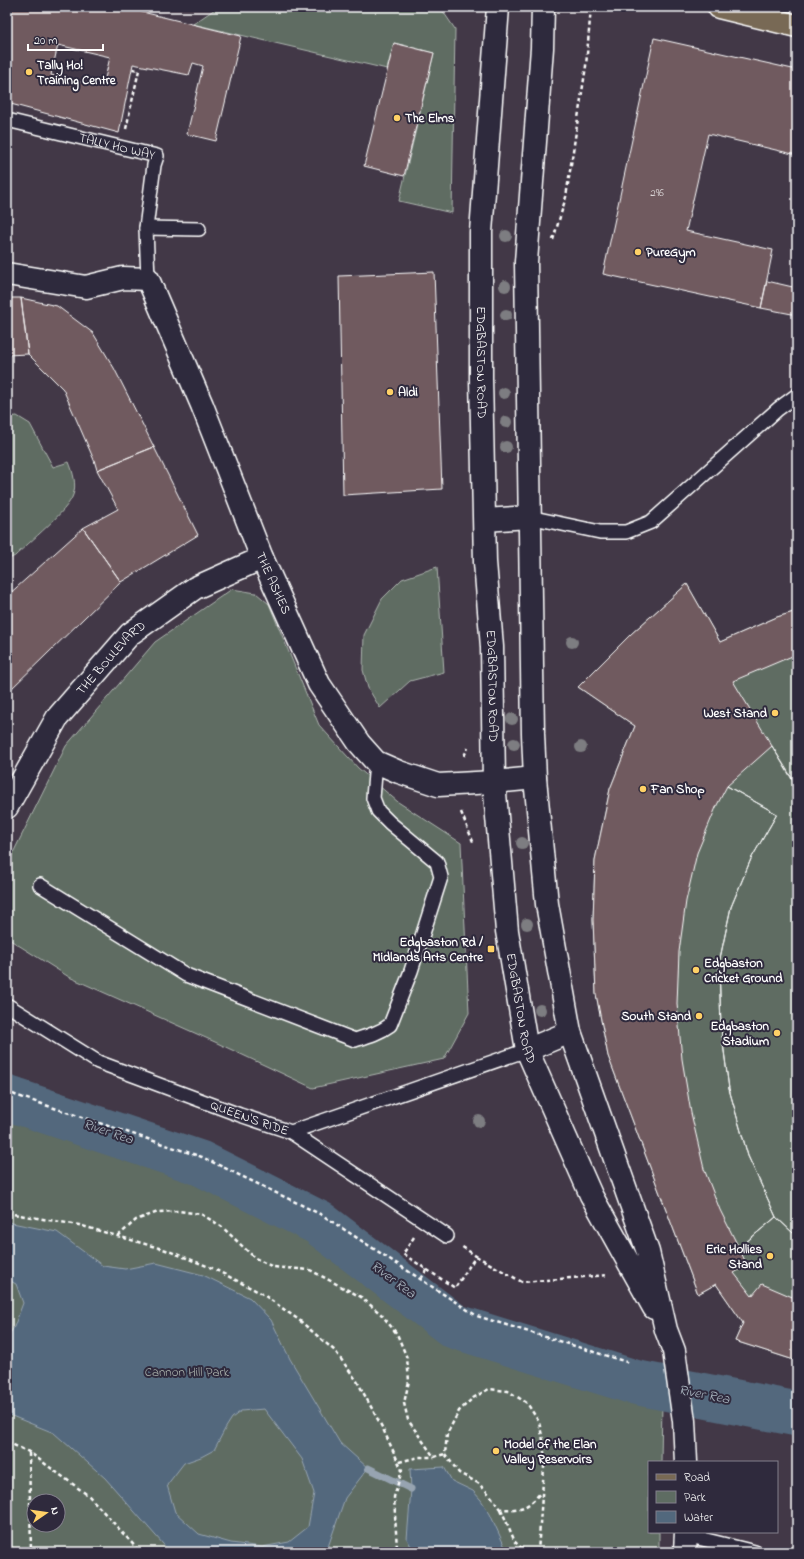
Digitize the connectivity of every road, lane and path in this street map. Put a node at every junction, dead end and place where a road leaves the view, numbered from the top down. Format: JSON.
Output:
{"nodes":[{"id":1,"x":498,"y":7,"type":"edge"},
{"id":2,"x":543,"y":7,"type":"edge"},
{"id":3,"x":591,"y":7,"type":"edge"},
{"id":4,"x":719,"y":7,"type":"edge"},
{"id":5,"x":797,"y":26,"type":"edge"},
{"id":6,"x":132,"y":69,"type":"dead end"},
{"id":7,"x":7,"y":120,"type":"edge"},
{"id":8,"x":122,"y":147,"type":"junction"},
{"id":9,"x":146,"y":228,"type":"junction"},
{"id":10,"x":199,"y":229,"type":"dead end"},
{"id":11,"x":552,"y":243,"type":"dead end"},
{"id":12,"x":7,"y":274,"type":"edge"},
{"id":13,"x":148,"y":279,"type":"junction"},
{"id":14,"x":797,"y":395,"type":"edge"},
{"id":15,"x":791,"y":406,"type":"edge"},
{"id":16,"x":529,"y":517,"type":"junction"},
{"id":17,"x":484,"y":520,"type":"junction"},
{"id":18,"x":262,"y":558,"type":"junction"},
{"id":19,"x":376,"y":762,"type":"junction"},
{"id":20,"x":535,"y":778,"type":"junction"},
{"id":21,"x":494,"y":782,"type":"junction"},
{"id":22,"x":7,"y":807,"type":"edge"},
{"id":23,"x":461,"y":812,"type":"dead end"},
{"id":24,"x":475,"y":845,"type":"dead end"},
{"id":25,"x":40,"y":885,"type":"dead end"},
{"id":26,"x":7,"y":1005,"type":"edge"},
{"id":27,"x":570,"y":1032,"type":"junction"},
{"id":28,"x":527,"y":1050,"type":"junction"},
{"id":29,"x":7,"y":1090,"type":"edge"},
{"id":30,"x":291,"y":1132,"type":"junction"},
{"id":31,"x":7,"y":1213,"type":"edge"},
{"id":32,"x":118,"y":1236,"type":"junction"},
{"id":33,"x":447,"y":1236,"type":"joint"},
{"id":34,"x":403,"y":1254,"type":"dead end"},
{"id":35,"x":476,"y":1256,"type":"junction"},
{"id":36,"x":427,"y":1269,"type":"junction"},
{"id":37,"x":634,"y":1273,"type":"junction"},
{"id":38,"x":421,"y":1279,"type":"junction"},
{"id":39,"x":666,"y":1330,"type":"junction"},
{"id":40,"x":630,"y":1363,"type":"dead end"},
{"id":41,"x":7,"y":1442,"type":"edge"},
{"id":42,"x":29,"y":1452,"type":"junction"},
{"id":43,"x":445,"y":1454,"type":"junction"},
{"id":44,"x":434,"y":1457,"type":"junction"},
{"id":45,"x":686,"y":1461,"type":"edge"},
{"id":46,"x":399,"y":1462,"type":"junction"},
{"id":47,"x":541,"y":1492,"type":"junction"},
{"id":48,"x":501,"y":1509,"type":"junction"},
{"id":49,"x":686,"y":1540,"type":"edge"},
{"id":50,"x":396,"y":1551,"type":"edge"},
{"id":51,"x":31,"y":1552,"type":"edge"},
{"id":52,"x":140,"y":1552,"type":"edge"},
{"id":53,"x":526,"y":1552,"type":"edge"},
{"id":54,"x":538,"y":1552,"type":"edge"},
{"id":55,"x":755,"y":1552,"type":"edge"}],
"edges":[{"from":1,"to":17,"type":"main road","name":"EDGBASTON ROAD"},
{"from":2,"to":16,"type":"main road","name":"EDGBASTON ROAD"},
{"from":3,"to":11,"type":"path"},
{"from":4,"to":5,"type":"main road"},
{"from":6,"to":8,"type":"path"},
{"from":7,"to":8,"type":"lane","name":"TALLY HO WAY"},
{"from":8,"to":9,"type":"lane","name":"TALLY HO WAY"},
{"from":9,"to":10,"type":"lane"},
{"from":9,"to":13,"type":"lane"},
{"from":12,"to":13,"type":"main road"},
{"from":13,"to":18,"type":"main road","name":"THE ASHES"},
{"from":14,"to":15,"type":"lane"},
{"from":15,"to":16,"type":"lane"},
{"from":16,"to":17,"type":"main road"},
{"from":16,"to":20,"type":"main road","name":"EDGBASTON ROAD"},
{"from":17,"to":21,"type":"main road","name":"EDGBASTON ROAD"},
{"from":18,"to":19,"type":"main road","name":"THE ASHES"},
{"from":18,"to":22,"type":"main road","name":"THE BOULEVARD"},
{"from":19,"to":21,"type":"main road","name":"THE ASHES"},
{"from":19,"to":25,"type":"lane"},
{"from":20,"to":21,"type":"main road","name":"THE ASHES"},
{"from":20,"to":27,"type":"main road","name":"EDGBASTON ROAD"},
{"from":21,"to":28,"type":"main road","name":"EDGBASTON ROAD"},
{"from":23,"to":24,"type":"path"},
{"from":26,"to":30,"type":"lane","name":"QUEEN'S RIDE"},
{"from":27,"to":28,"type":"main road"},
{"from":27,"to":39,"type":"main road","name":"EDGBASTON ROAD"},
{"from":28,"to":30,"type":"lane","name":"QUEEN'S RIDE"},
{"from":28,"to":37,"type":"main road","name":"EDGBASTON ROAD"},
{"from":29,"to":38,"type":"path"},
{"from":30,"to":33,"type":"lane"},
{"from":31,"to":32,"type":"path"},
{"from":32,"to":44,"type":"path"},
{"from":32,"to":46,"type":"path"},
{"from":33,"to":35,"type":"path"},
{"from":34,"to":36,"type":"path"},
{"from":35,"to":36,"type":"path"},
{"from":35,"to":37,"type":"path"},
{"from":36,"to":38,"type":"path"},
{"from":37,"to":39,"type":"main road","name":"EDGBASTON ROAD"},
{"from":38,"to":40,"type":"path"},
{"from":39,"to":45,"type":"main road","name":"EDGBASTON ROAD"},
{"from":41,"to":42,"type":"path"},
{"from":42,"to":51,"type":"path"},
{"from":42,"to":52,"type":"path"},
{"from":43,"to":44,"type":"path"},
{"from":43,"to":47,"type":"path"},
{"from":43,"to":48,"type":"path"},
{"from":44,"to":46,"type":"path"},
{"from":46,"to":50,"type":"path"},
{"from":47,"to":48,"type":"path"},
{"from":47,"to":54,"type":"path"},
{"from":48,"to":53,"type":"path"},
{"from":49,"to":55,"type":"lane"}]}
